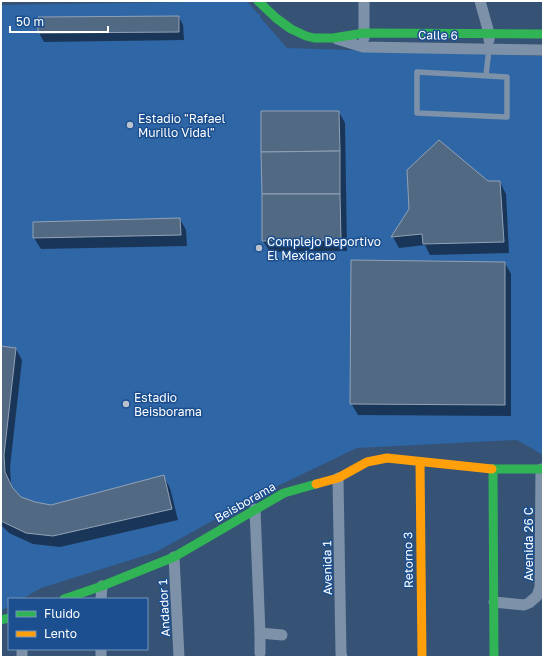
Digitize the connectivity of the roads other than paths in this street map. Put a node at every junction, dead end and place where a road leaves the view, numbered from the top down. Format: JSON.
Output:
{"nodes":[{"id":1,"x":258,"y":1,"type":"edge"},
{"id":2,"x":364,"y":1,"type":"edge"},
{"id":3,"x":480,"y":1,"type":"edge"},
{"id":4,"x":364,"y":33,"type":"junction"},
{"id":5,"x":489,"y":33,"type":"junction"},
{"id":6,"x":543,"y":34,"type":"edge"},
{"id":7,"x":335,"y":38,"type":"junction"},
{"id":8,"x":364,"y":47,"type":"junction"},
{"id":9,"x":489,"y":49,"type":"junction"},
{"id":10,"x":543,"y":50,"type":"edge"},
{"id":11,"x":486,"y":75,"type":"junction"},
{"id":12,"x":420,"y":462,"type":"junction"},
{"id":13,"x":493,"y":469,"type":"junction"},
{"id":14,"x":542,"y":469,"type":"edge"},
{"id":15,"x":338,"y":478,"type":"junction"},
{"id":16,"x":255,"y":509,"type":"junction"},
{"id":17,"x":174,"y":557,"type":"junction"},
{"id":18,"x":102,"y":586,"type":"junction"},
{"id":19,"x":67,"y":598,"type":"edge"},
{"id":20,"x":102,"y":598,"type":"edge"},
{"id":21,"x":494,"y":602,"type":"junction"},
{"id":22,"x":260,"y":633,"type":"junction"},
{"id":23,"x":282,"y":636,"type":"dead end"},
{"id":24,"x":260,"y":653,"type":"dead end"},
{"id":25,"x":179,"y":657,"type":"edge"},
{"id":26,"x":342,"y":657,"type":"edge"},
{"id":27,"x":422,"y":657,"type":"edge"},
{"id":28,"x":494,"y":657,"type":"edge"}],
"edges":[{"from":1,"to":7,"type":"street","name":"Calle 6"},
{"from":2,"to":4,"type":"street"},
{"from":3,"to":5,"type":"street"},
{"from":4,"to":5,"type":"street","name":"Calle 6"},
{"from":4,"to":7,"type":"street","name":"Calle 6"},
{"from":4,"to":8,"type":"street"},
{"from":5,"to":6,"type":"street","name":"Calle 6"},
{"from":5,"to":9,"type":"street"},
{"from":7,"to":8,"type":"street","name":"Calle 6"},
{"from":8,"to":9,"type":"street","name":"Calle 6"},
{"from":9,"to":10,"type":"street","name":"Calle 6"},
{"from":9,"to":11,"type":"lane"},
{"from":11,"to":11,"type":"lane"},
{"from":12,"to":13,"type":"street","name":"Beisborama"},
{"from":12,"to":15,"type":"street","name":"Beisborama"},
{"from":12,"to":27,"type":"street","name":"Retorno 3"},
{"from":13,"to":14,"type":"street","name":"Beisborama"},
{"from":13,"to":21,"type":"street"},
{"from":14,"to":21,"type":"street","name":"Avenida 26 C"},
{"from":15,"to":16,"type":"street","name":"Beisborama"},
{"from":15,"to":26,"type":"street","name":"Avenida 1"},
{"from":16,"to":17,"type":"street","name":"Beisborama"},
{"from":16,"to":22,"type":"street"},
{"from":17,"to":18,"type":"street","name":"Beisborama"},
{"from":17,"to":25,"type":"street","name":"Andador 1"},
{"from":18,"to":19,"type":"street","name":"Beisborama"},
{"from":18,"to":20,"type":"street"},
{"from":21,"to":28,"type":"street"},
{"from":22,"to":23,"type":"street"},
{"from":22,"to":24,"type":"street"}]}
